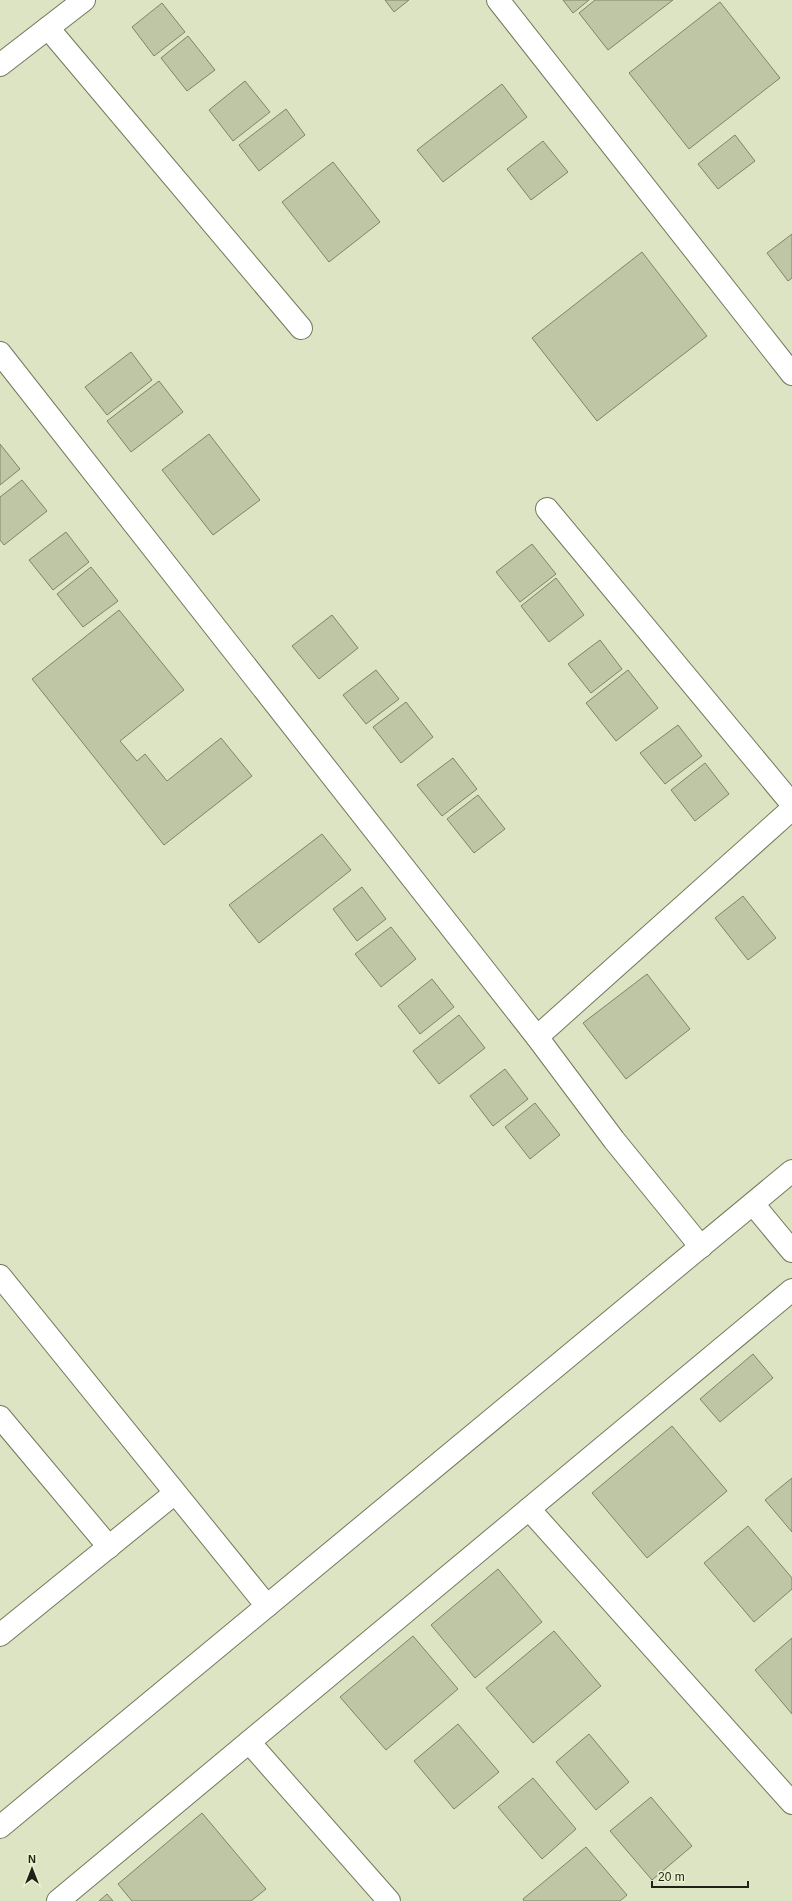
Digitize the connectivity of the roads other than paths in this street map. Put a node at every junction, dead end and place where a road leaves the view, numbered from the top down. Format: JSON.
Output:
{"nodes":[{"id":1,"x":84,"y":0,"type":"edge"},
{"id":2,"x":498,"y":0,"type":"edge"},
{"id":3,"x":48,"y":28,"type":"junction"},
{"id":4,"x":0,"y":65,"type":"edge"},
{"id":5,"x":301,"y":328,"type":"dead end"},
{"id":6,"x":0,"y":353,"type":"edge"},
{"id":7,"x":792,"y":374,"type":"edge"},
{"id":8,"x":547,"y":509,"type":"dead end"},
{"id":9,"x":792,"y":804,"type":"edge"},
{"id":10,"x":792,"y":809,"type":"edge"},
{"id":11,"x":537,"y":1037,"type":"junction"},
{"id":12,"x":792,"y":1171,"type":"edge"},
{"id":13,"x":753,"y":1204,"type":"junction"},
{"id":14,"x":701,"y":1247,"type":"junction"},
{"id":15,"x":792,"y":1251,"type":"edge"},
{"id":16,"x":0,"y":1276,"type":"edge"},
{"id":17,"x":792,"y":1290,"type":"edge"},
{"id":18,"x":0,"y":1417,"type":"edge"},
{"id":19,"x":175,"y":1493,"type":"junction"},
{"id":20,"x":529,"y":1509,"type":"junction"},
{"id":21,"x":109,"y":1547,"type":"junction"},
{"id":22,"x":267,"y":1606,"type":"junction"},
{"id":23,"x":0,"y":1635,"type":"edge"},
{"id":24,"x":249,"y":1742,"type":"junction"},
{"id":25,"x":792,"y":1803,"type":"edge"},
{"id":26,"x":0,"y":1827,"type":"edge"},
{"id":27,"x":58,"y":1901,"type":"edge"},
{"id":28,"x":389,"y":1901,"type":"edge"}],
"edges":[{"from":1,"to":3,"type":"street"},
{"from":2,"to":7,"type":"street"},
{"from":3,"to":4,"type":"street"},
{"from":3,"to":5,"type":"street"},
{"from":6,"to":11,"type":"street"},
{"from":8,"to":9,"type":"street"},
{"from":10,"to":11,"type":"street"},
{"from":11,"to":14,"type":"street"},
{"from":12,"to":13,"type":"street"},
{"from":13,"to":14,"type":"street"},
{"from":13,"to":15,"type":"street"},
{"from":14,"to":22,"type":"street"},
{"from":16,"to":19,"type":"street"},
{"from":17,"to":20,"type":"street"},
{"from":18,"to":21,"type":"street"},
{"from":19,"to":21,"type":"street"},
{"from":19,"to":22,"type":"street"},
{"from":20,"to":24,"type":"street"},
{"from":20,"to":25,"type":"street"},
{"from":21,"to":23,"type":"street"},
{"from":22,"to":26,"type":"street"},
{"from":24,"to":27,"type":"street"},
{"from":24,"to":28,"type":"street"}]}
